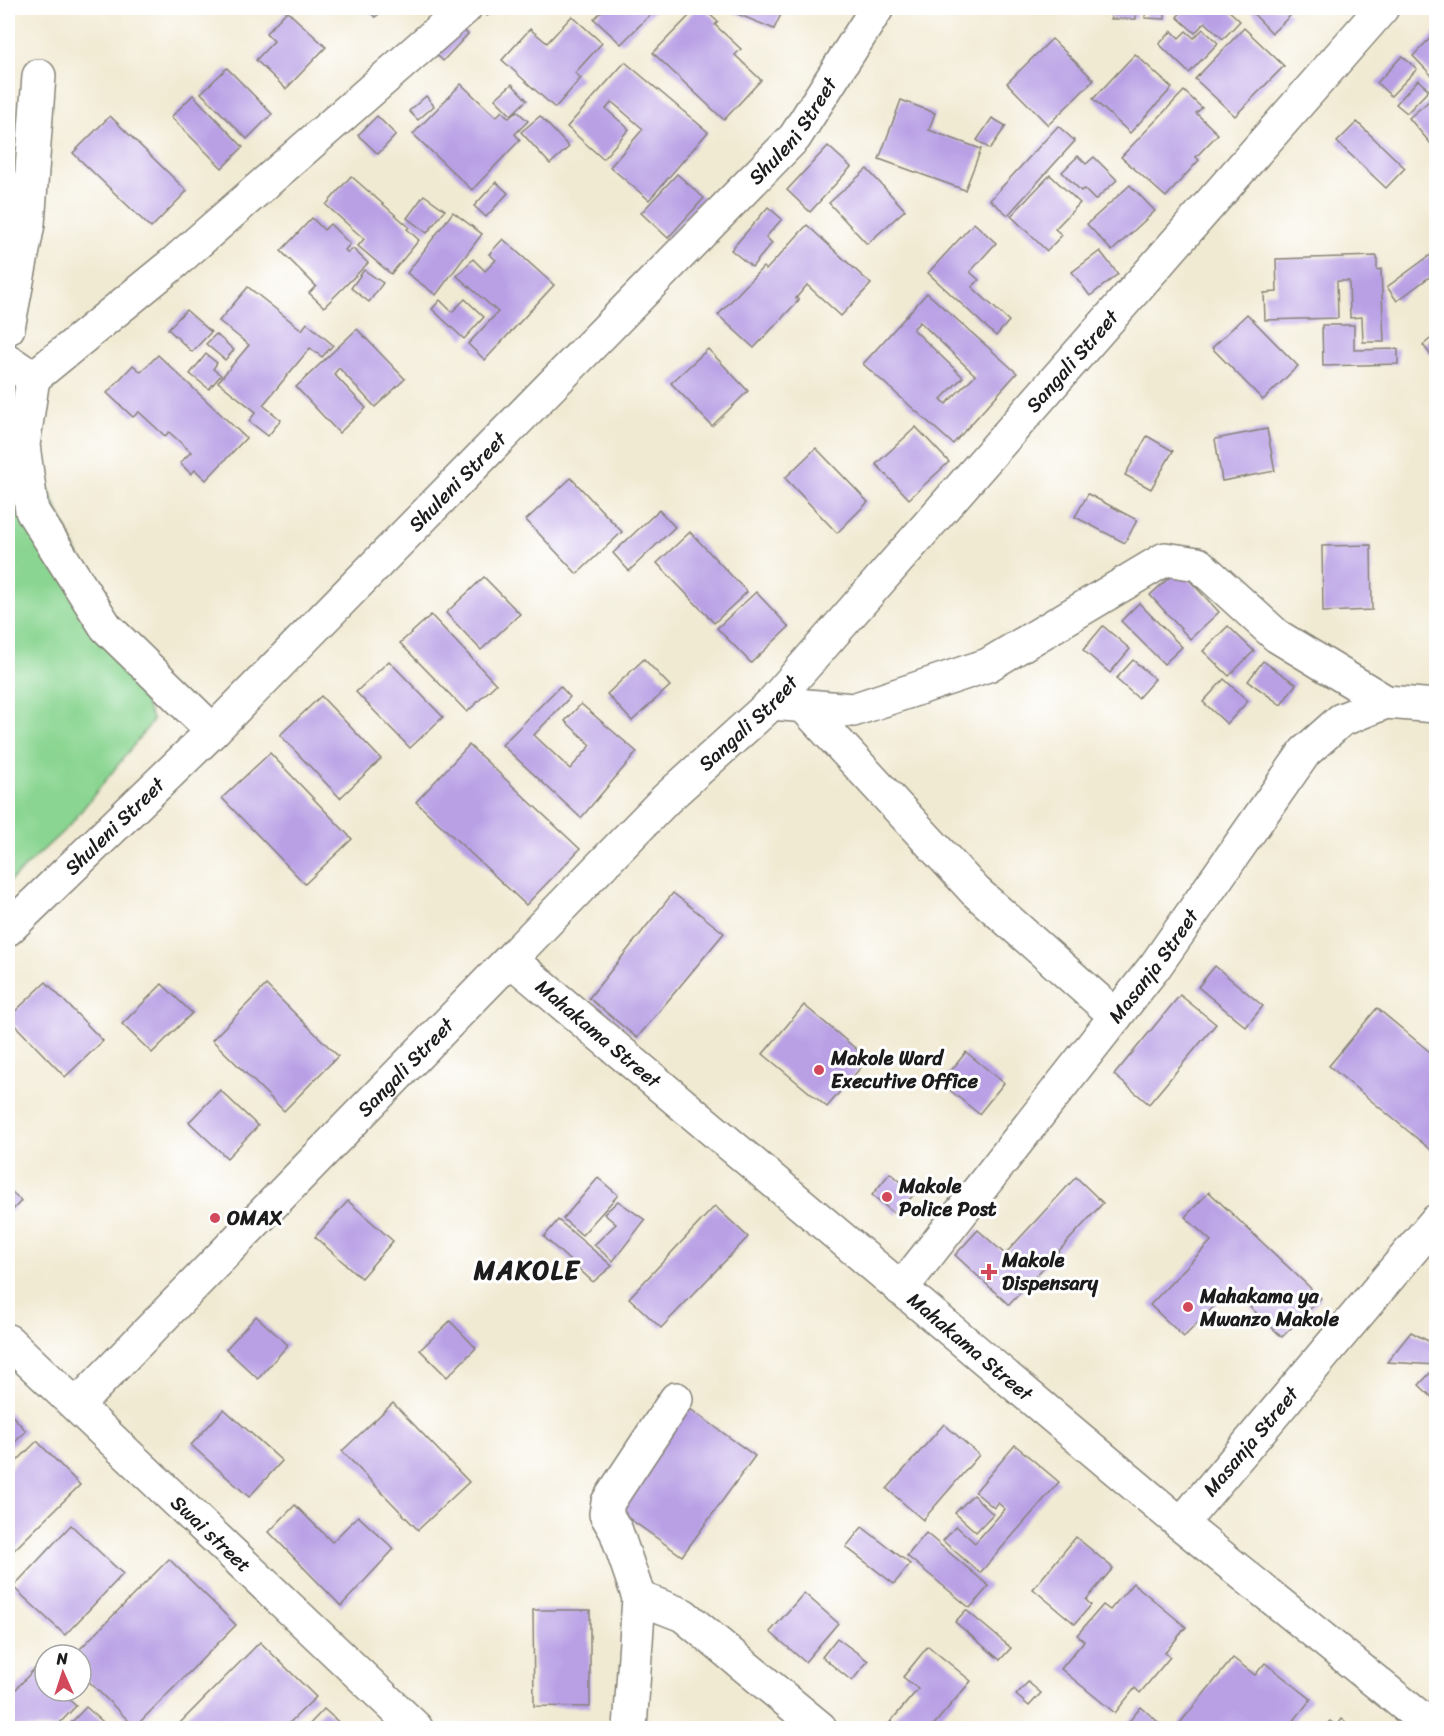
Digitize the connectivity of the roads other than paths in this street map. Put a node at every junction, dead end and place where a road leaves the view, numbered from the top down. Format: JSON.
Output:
{"nodes":[{"id":1,"x":465,"y":8,"type":"edge"},
{"id":2,"x":877,"y":8,"type":"edge"},
{"id":3,"x":1382,"y":8,"type":"edge"},
{"id":4,"x":39,"y":76,"type":"dead end"},
{"id":5,"x":8,"y":328,"type":"edge"},
{"id":6,"x":20,"y":370,"type":"edge"},
{"id":7,"x":1386,"y":702,"type":"junction"},
{"id":8,"x":772,"y":703,"type":"junction"},
{"id":9,"x":804,"y":706,"type":"junction"},
{"id":10,"x":1437,"y":706,"type":"edge"},
{"id":11,"x":213,"y":731,"type":"junction"},
{"id":12,"x":8,"y":929,"type":"edge"},
{"id":13,"x":512,"y":960,"type":"junction"},
{"id":14,"x":1116,"y":1016,"type":"junction"},
{"id":15,"x":1435,"y":1227,"type":"edge"},
{"id":16,"x":901,"y":1289,"type":"junction"},
{"id":17,"x":8,"y":1341,"type":"edge"},
{"id":18,"x":676,"y":1399,"type":"dead end"},
{"id":19,"x":77,"y":1405,"type":"junction"},
{"id":20,"x":1181,"y":1524,"type":"junction"},
{"id":21,"x":639,"y":1598,"type":"junction"},
{"id":22,"x":416,"y":1728,"type":"edge"},
{"id":23,"x":630,"y":1728,"type":"edge"},
{"id":24,"x":820,"y":1728,"type":"edge"},
{"id":25,"x":1433,"y":1728,"type":"edge"}],
"edges":[{"from":1,"to":6,"type":"street"},
{"from":2,"to":11,"type":"street","name":"Shuleni Street"},
{"from":3,"to":8,"type":"street","name":"Sangali Street"},
{"from":4,"to":5,"type":"street"},
{"from":6,"to":11,"type":"street"},
{"from":7,"to":9,"type":"street"},
{"from":7,"to":10,"type":"street","name":"Masanja Street"},
{"from":7,"to":14,"type":"street","name":"Masanja Street"},
{"from":8,"to":9,"type":"street"},
{"from":8,"to":13,"type":"street","name":"Sangali Street"},
{"from":9,"to":14,"type":"street"},
{"from":11,"to":12,"type":"street","name":"Shuleni Street"},
{"from":13,"to":16,"type":"street","name":"Mahakama Street"},
{"from":13,"to":19,"type":"street","name":"Sangali Street"},
{"from":14,"to":16,"type":"street","name":"Masanja Street"},
{"from":15,"to":20,"type":"street","name":"Masanja Street"},
{"from":16,"to":20,"type":"street","name":"Mahakama Street"},
{"from":17,"to":19,"type":"street","name":"Swai street"},
{"from":18,"to":21,"type":"street"},
{"from":19,"to":22,"type":"street","name":"Swai street"},
{"from":20,"to":25,"type":"street","name":"Mahakama Street"},
{"from":21,"to":23,"type":"street"},
{"from":21,"to":24,"type":"street"}]}
